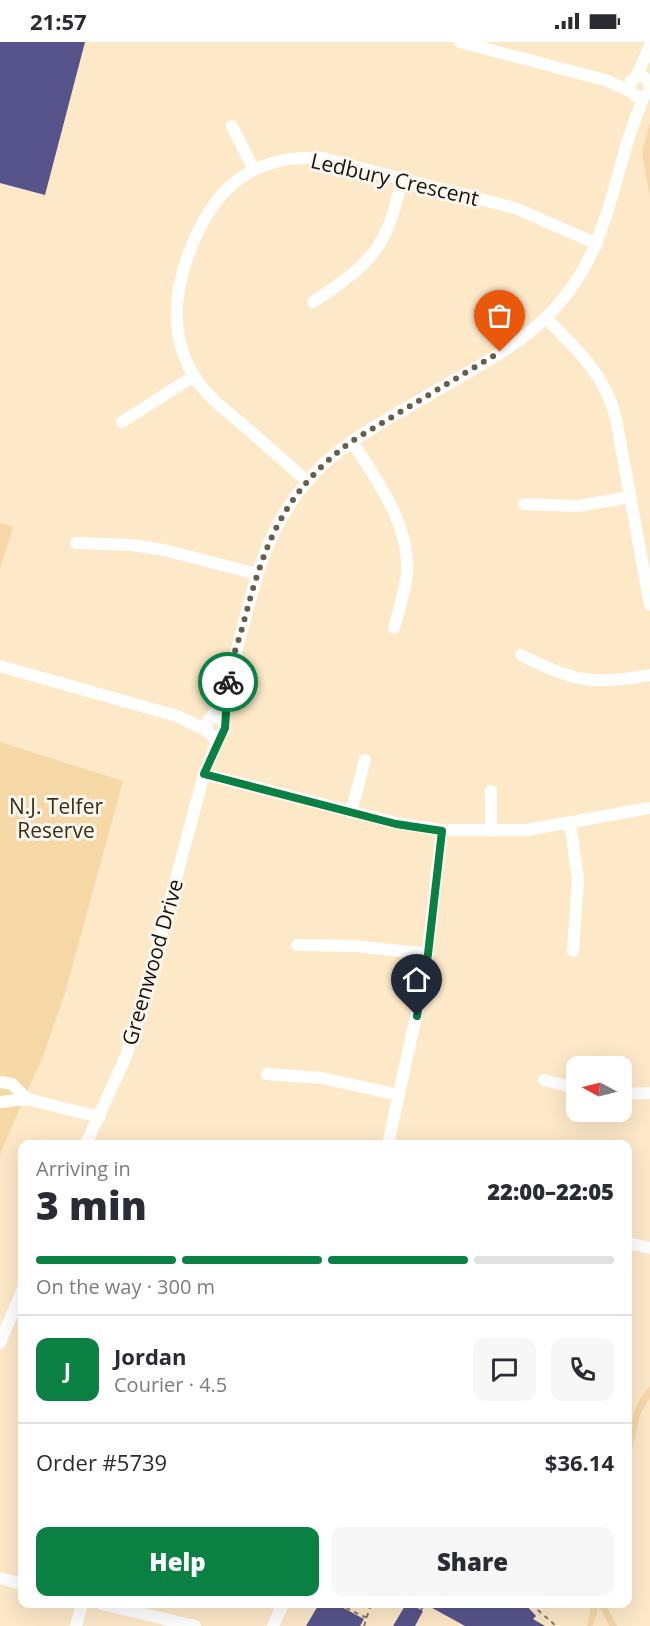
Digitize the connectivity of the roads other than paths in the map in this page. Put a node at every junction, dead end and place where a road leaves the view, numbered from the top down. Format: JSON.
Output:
{"nodes":[{"id":1,"x":460,"y":42,"type":"edge"},
{"id":2,"x":650,"y":46,"type":"edge"},
{"id":3,"x":496,"y":47,"type":"edge"},
{"id":4,"x":650,"y":66,"type":"edge"},
{"id":5,"x":649,"y":81,"type":"edge"},
{"id":6,"x":635,"y":87,"type":"junction"},
{"id":7,"x":232,"y":126,"type":"dead end"},
{"id":8,"x":254,"y":170,"type":"junction"},
{"id":9,"x":402,"y":178,"type":"junction"},
{"id":10,"x":597,"y":244,"type":"junction"},
{"id":11,"x":313,"y":302,"type":"dead end"},
{"id":12,"x":546,"y":318,"type":"junction"},
{"id":13,"x":194,"y":376,"type":"junction"},
{"id":14,"x":123,"y":422,"type":"dead end"},
{"id":15,"x":352,"y":441,"type":"junction"},
{"id":16,"x":307,"y":481,"type":"junction"},
{"id":17,"x":630,"y":497,"type":"junction"},
{"id":18,"x":524,"y":504,"type":"dead end"},
{"id":19,"x":76,"y":543,"type":"dead end"},
{"id":20,"x":256,"y":574,"type":"junction"},
{"id":21,"x":650,"y":605,"type":"edge"},
{"id":22,"x":394,"y":628,"type":"dead end"},
{"id":23,"x":521,"y":654,"type":"dead end"},
{"id":24,"x":0,"y":666,"type":"edge"},
{"id":25,"x":650,"y":675,"type":"edge"},
{"id":26,"x":229,"y":678,"type":"junction"},
{"id":27,"x":224,"y":722,"type":"junction"},
{"id":28,"x":209,"y":724,"type":"junction"},
{"id":29,"x":220,"y":735,"type":"junction"},
{"id":30,"x":365,"y":760,"type":"dead end"},
{"id":31,"x":204,"y":774,"type":"junction"},
{"id":32,"x":491,"y":791,"type":"dead end"},
{"id":33,"x":650,"y":808,"type":"edge"},
{"id":34,"x":351,"y":812,"type":"junction"},
{"id":35,"x":570,"y":823,"type":"junction"},
{"id":36,"x":442,"y":831,"type":"junction"},
{"id":37,"x":491,"y":831,"type":"junction"},
{"id":38,"x":297,"y":945,"type":"dead end"},
{"id":39,"x":573,"y":951,"type":"dead end"},
{"id":40,"x":428,"y":954,"type":"junction"},
{"id":41,"x":267,"y":1074,"type":"dead end"},
{"id":42,"x":544,"y":1080,"type":"dead end"},
{"id":43,"x":0,"y":1082,"type":"edge"},
{"id":44,"x":566,"y":1086,"type":"edge"},
{"id":45,"x":650,"y":1093,"type":"edge"},
{"id":46,"x":632,"y":1094,"type":"edge"},
{"id":47,"x":399,"y":1095,"type":"junction"},
{"id":48,"x":27,"y":1098,"type":"junction"},
{"id":49,"x":0,"y":1102,"type":"edge"},
{"id":50,"x":99,"y":1117,"type":"junction"},
{"id":51,"x":88,"y":1140,"type":"edge"},
{"id":52,"x":389,"y":1140,"type":"edge"},
{"id":53,"x":632,"y":1244,"type":"edge"},
{"id":54,"x":650,"y":1248,"type":"edge"},
{"id":55,"x":18,"y":1301,"type":"edge"},
{"id":56,"x":0,"y":1343,"type":"edge"},
{"id":57,"x":0,"y":1578,"type":"edge"},
{"id":58,"x":18,"y":1583,"type":"edge"},
{"id":59,"x":81,"y":1608,"type":"edge"},
{"id":60,"x":119,"y":1608,"type":"edge"},
{"id":61,"x":282,"y":1608,"type":"edge"},
{"id":62,"x":76,"y":1626,"type":"edge"},
{"id":63,"x":195,"y":1626,"type":"edge"},
{"id":64,"x":273,"y":1626,"type":"edge"}],
"edges":[{"from":1,"to":3,"type":"street"},
{"from":2,"to":6,"type":"street","name":"Greenwood Drive"},
{"from":3,"to":6,"type":"street"},
{"from":4,"to":5,"type":"street"},
{"from":5,"to":6,"type":"street"},
{"from":6,"to":10,"type":"street","name":"Greenwood Drive"},
{"from":7,"to":8,"type":"street"},
{"from":8,"to":9,"type":"street","name":"Ledbury Crescent"},
{"from":8,"to":13,"type":"street","name":"Ledbury Crescent"},
{"from":9,"to":10,"type":"street","name":"Ledbury Crescent"},
{"from":9,"to":11,"type":"street"},
{"from":10,"to":12,"type":"street","name":"Greenwood Drive"},
{"from":12,"to":15,"type":"street","name":"Greenwood Drive"},
{"from":12,"to":17,"type":"street"},
{"from":13,"to":14,"type":"street"},
{"from":13,"to":16,"type":"street","name":"Ledbury Crescent"},
{"from":15,"to":16,"type":"street","name":"Greenwood Drive"},
{"from":15,"to":22,"type":"street"},
{"from":16,"to":20,"type":"street","name":"Greenwood Drive"},
{"from":17,"to":18,"type":"street"},
{"from":17,"to":21,"type":"street"},
{"from":19,"to":20,"type":"street"},
{"from":20,"to":26,"type":"street","name":"Greenwood Drive"},
{"from":23,"to":25,"type":"street"},
{"from":24,"to":28,"type":"street"},
{"from":26,"to":27,"type":"street","name":"Greenwood Drive"},
{"from":26,"to":28,"type":"street","name":"Greenwood Drive"},
{"from":27,"to":28,"type":"street"},
{"from":27,"to":29,"type":"street","name":"Greenwood Drive"},
{"from":28,"to":29,"type":"street"},
{"from":28,"to":31,"type":"street","name":"Greenwood Drive"},
{"from":29,"to":31,"type":"street","name":"Greenwood Drive"},
{"from":30,"to":34,"type":"street"},
{"from":31,"to":34,"type":"street"},
{"from":31,"to":50,"type":"street","name":"Greenwood Drive"},
{"from":32,"to":37,"type":"street"},
{"from":33,"to":35,"type":"street"},
{"from":34,"to":36,"type":"street"},
{"from":35,"to":37,"type":"street"},
{"from":35,"to":39,"type":"street"},
{"from":36,"to":37,"type":"street"},
{"from":36,"to":40,"type":"street"},
{"from":38,"to":40,"type":"street"},
{"from":40,"to":47,"type":"street"},
{"from":41,"to":47,"type":"street"},
{"from":42,"to":44,"type":"street"},
{"from":43,"to":48,"type":"street"},
{"from":45,"to":46,"type":"street"},
{"from":47,"to":52,"type":"street"},
{"from":48,"to":49,"type":"street"},
{"from":48,"to":50,"type":"street"},
{"from":50,"to":51,"type":"street","name":"Greenwood Drive"},
{"from":53,"to":54,"type":"street"},
{"from":55,"to":56,"type":"street"},
{"from":57,"to":58,"type":"street"},
{"from":59,"to":62,"type":"street"},
{"from":60,"to":63,"type":"street"},
{"from":61,"to":64,"type":"street"}]}
